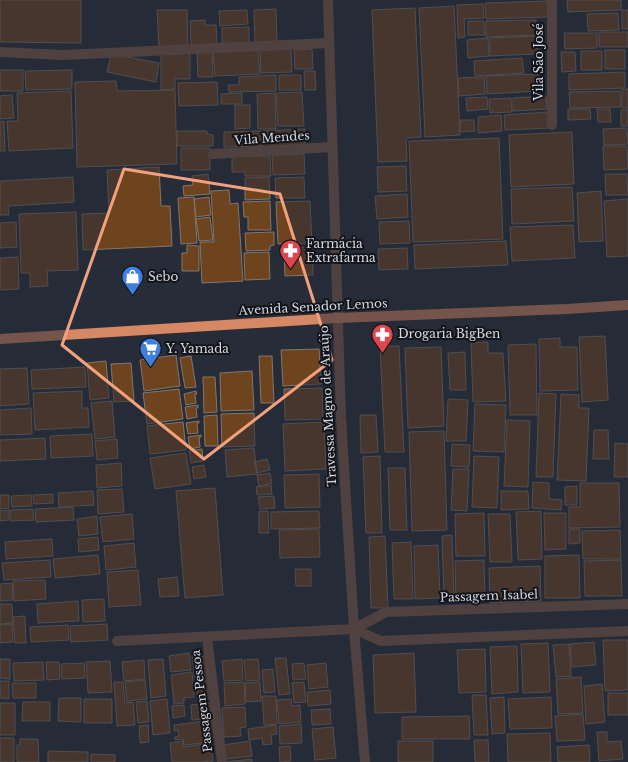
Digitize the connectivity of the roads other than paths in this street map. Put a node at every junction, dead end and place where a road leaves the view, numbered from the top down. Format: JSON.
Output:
{"nodes":[{"id":1,"x":328,"y":0,"type":"edge"},
{"id":2,"x":552,"y":0,"type":"edge"},
{"id":3,"x":329,"y":43,"type":"junction"},
{"id":4,"x":0,"y":52,"type":"edge"},
{"id":5,"x":552,"y":125,"type":"dead end"},
{"id":6,"x":332,"y":147,"type":"junction"},
{"id":7,"x":213,"y":154,"type":"dead end"},
{"id":8,"x":628,"y":305,"type":"edge"},
{"id":9,"x":337,"y":318,"type":"junction"},
{"id":10,"x":0,"y":339,"type":"edge"},
{"id":11,"x":628,"y":604,"type":"edge"},
{"id":12,"x":354,"y":629,"type":"junction"},
{"id":13,"x":628,"y":631,"type":"edge"},
{"id":14,"x":207,"y":637,"type":"junction"},
{"id":15,"x":117,"y":641,"type":"dead end"},
{"id":16,"x":222,"y":762,"type":"edge"},
{"id":17,"x":365,"y":762,"type":"edge"}],
"edges":[{"from":1,"to":3,"type":"street","name":"Travessa Magno de Araújo"},
{"from":2,"to":5,"type":"street","name":"Vila São José"},
{"from":3,"to":4,"type":"street"},
{"from":3,"to":6,"type":"street","name":"Travessa Magno de Araújo"},
{"from":6,"to":7,"type":"street","name":"Vila Mendes"},
{"from":6,"to":9,"type":"street","name":"Travessa Magno de Araújo"},
{"from":8,"to":9,"type":"main road","name":"Avenida Senador Lemos"},
{"from":9,"to":10,"type":"main road","name":"Avenida Senador Lemos"},
{"from":9,"to":12,"type":"street","name":"Travessa Magno de Araújo"},
{"from":11,"to":12,"type":"street","name":"Passagem Isabel"},
{"from":12,"to":13,"type":"street","name":"Passagem Isabel"},
{"from":12,"to":14,"type":"street","name":"Passagem Isabel"},
{"from":12,"to":17,"type":"street","name":"Travessa Magno de Araújo"},
{"from":14,"to":15,"type":"street","name":"Passagem Isabel"},
{"from":14,"to":16,"type":"street","name":"Passagem Pessoa"}]}
